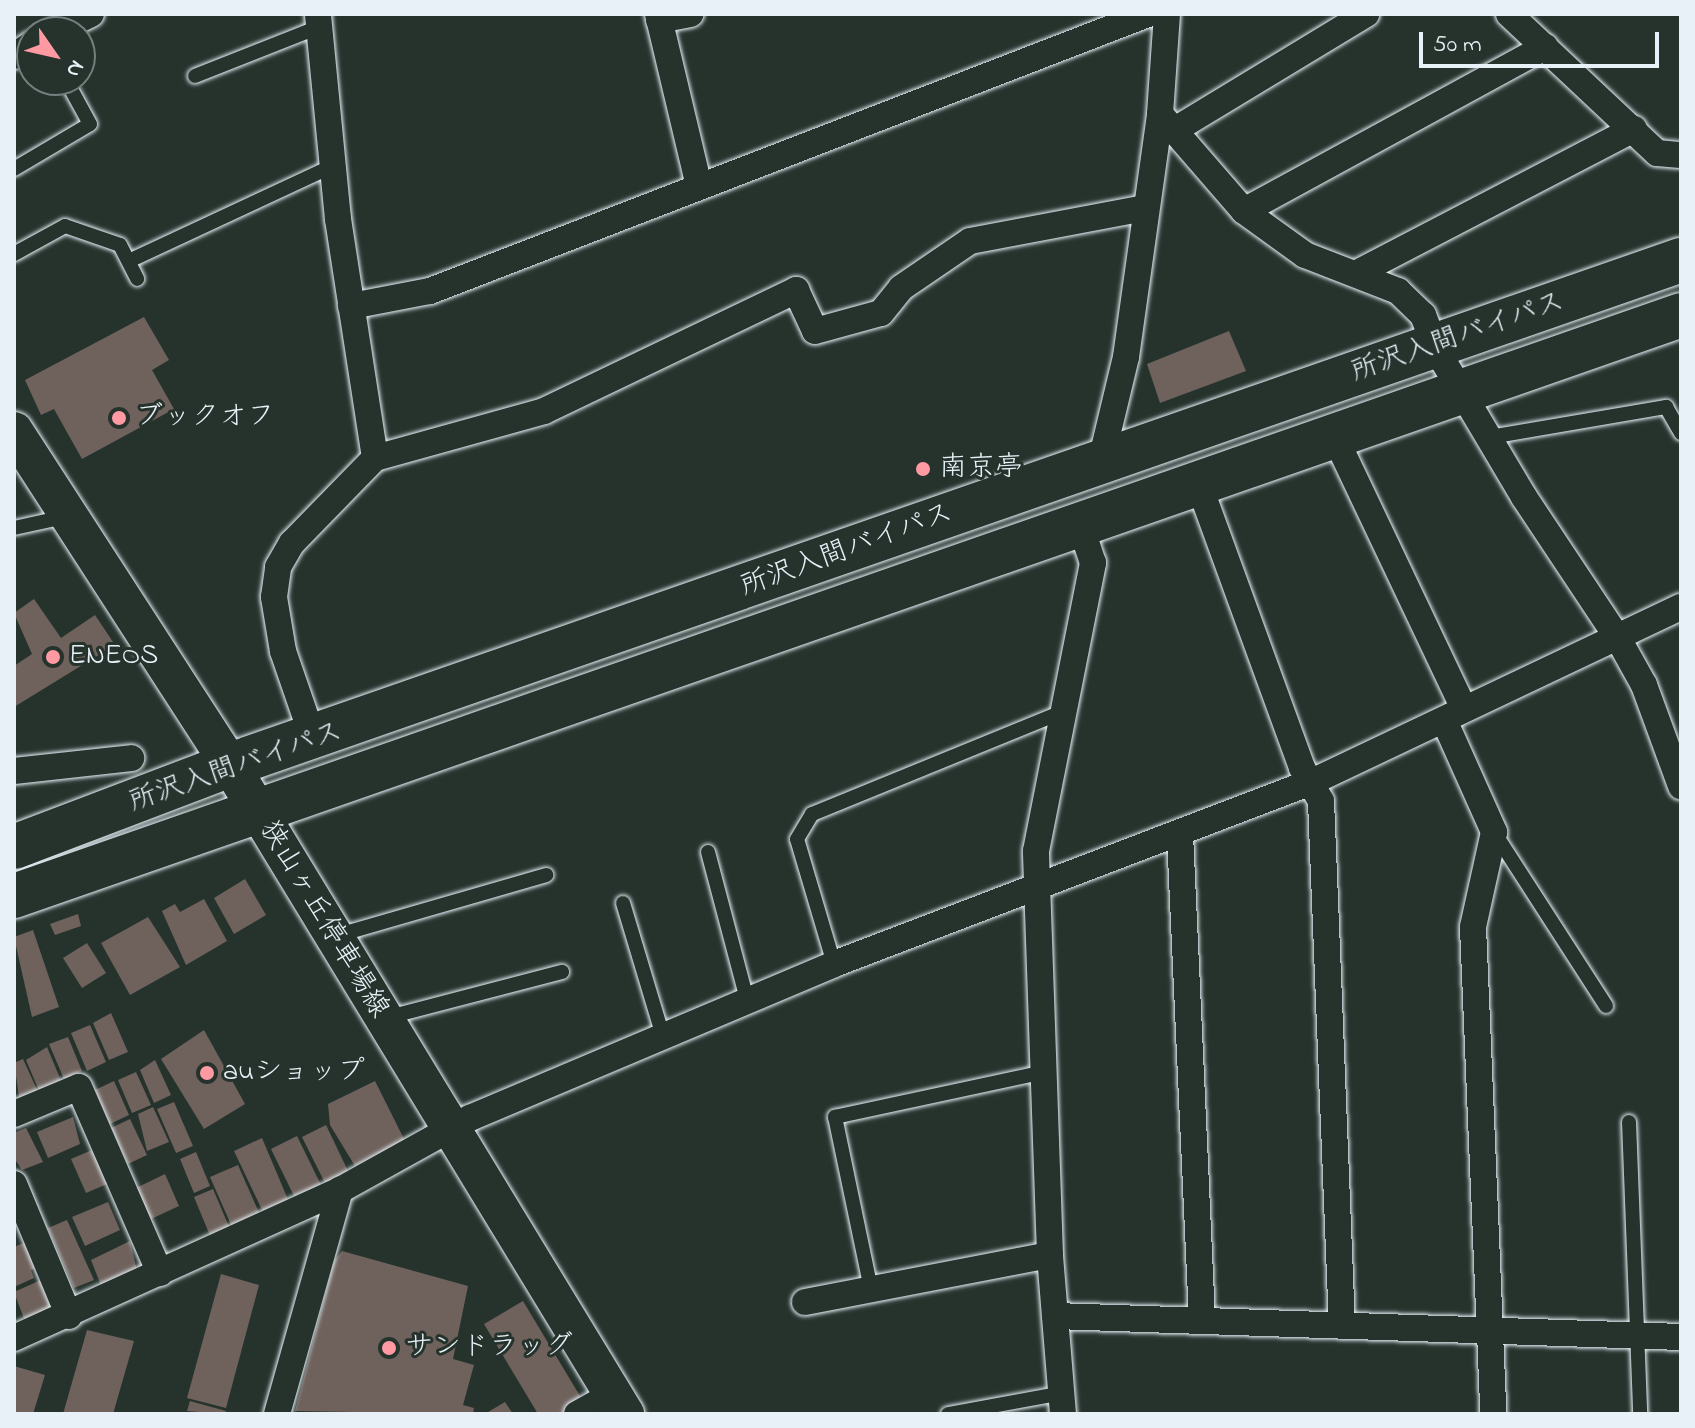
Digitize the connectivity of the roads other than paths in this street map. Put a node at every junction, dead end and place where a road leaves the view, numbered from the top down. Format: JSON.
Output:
{"nodes":[{"id":1,"x":690,"y":14,"type":"edge"},
{"id":2,"x":1148,"y":14,"type":"edge"},
{"id":3,"x":1167,"y":14,"type":"edge"},
{"id":4,"x":1366,"y":14,"type":"edge"},
{"id":5,"x":1509,"y":14,"type":"edge"},
{"id":6,"x":658,"y":17,"type":"edge"},
{"id":7,"x":318,"y":20,"type":"edge"},
{"id":8,"x":1545,"y":47,"type":"junction"},
{"id":9,"x":195,"y":76,"type":"dead end"},
{"id":10,"x":75,"y":96,"type":"edge"},
{"id":11,"x":1166,"y":123,"type":"junction"},
{"id":12,"x":1634,"y":129,"type":"junction"},
{"id":13,"x":1681,"y":155,"type":"edge"},
{"id":14,"x":333,"y":166,"type":"junction"},
{"id":15,"x":14,"y":169,"type":"edge"},
{"id":16,"x":699,"y":186,"type":"junction"},
{"id":17,"x":1145,"y":208,"type":"junction"},
{"id":18,"x":1244,"y":211,"type":"junction"},
{"id":19,"x":14,"y":254,"type":"edge"},
{"id":20,"x":1681,"y":260,"type":"edge"},
{"id":21,"x":129,"y":261,"type":"junction"},
{"id":22,"x":1359,"y":272,"type":"junction"},
{"id":23,"x":137,"y":279,"type":"dead end"},
{"id":24,"x":351,"y":306,"type":"junction"},
{"id":25,"x":1681,"y":315,"type":"edge"},
{"id":26,"x":1435,"y":347,"type":"junction"},
{"id":27,"x":1461,"y":391,"type":"junction"},
{"id":28,"x":14,"y":431,"type":"edge"},
{"id":29,"x":1681,"y":433,"type":"edge"},
{"id":30,"x":1334,"y":435,"type":"junction"},
{"id":31,"x":1490,"y":437,"type":"junction"},
{"id":32,"x":375,"y":458,"type":"junction"},
{"id":33,"x":1101,"y":461,"type":"junction"},
{"id":34,"x":1198,"y":482,"type":"junction"},
{"id":35,"x":69,"y":516,"type":"junction"},
{"id":36,"x":1080,"y":524,"type":"junction"},
{"id":37,"x":14,"y":528,"type":"edge"},
{"id":38,"x":1681,"y":607,"type":"edge"},
{"id":39,"x":1619,"y":640,"type":"junction"},
{"id":40,"x":1059,"y":713,"type":"junction"},
{"id":41,"x":305,"y":715,"type":"dead end"},
{"id":42,"x":1454,"y":715,"type":"junction"},
{"id":43,"x":131,"y":758,"type":"dead end"},
{"id":44,"x":230,"y":765,"type":"junction"},
{"id":45,"x":14,"y":771,"type":"edge"},
{"id":46,"x":1314,"y":781,"type":"junction"},
{"id":47,"x":1681,"y":786,"type":"edge"},
{"id":48,"x":257,"y":810,"type":"junction"},
{"id":49,"x":1494,"y":832,"type":"junction"},
{"id":50,"x":1180,"y":834,"type":"junction"},
{"id":51,"x":14,"y":847,"type":"edge"},
{"id":52,"x":708,"y":852,"type":"dead end"},
{"id":53,"x":546,"y":875,"type":"dead end"},
{"id":54,"x":1039,"y":887,"type":"junction"},
{"id":55,"x":14,"y":896,"type":"edge"},
{"id":56,"x":623,"y":903,"type":"dead end"},
{"id":57,"x":333,"y":936,"type":"junction"},
{"id":58,"x":834,"y":964,"type":"junction"},
{"id":59,"x":562,"y":972,"type":"dead end"},
{"id":60,"x":748,"y":1003,"type":"junction"},
{"id":61,"x":1606,"y":1006,"type":"dead end"},
{"id":62,"x":382,"y":1018,"type":"junction"},
{"id":63,"x":663,"y":1036,"type":"junction"},
{"id":64,"x":1045,"y":1072,"type":"junction"},
{"id":65,"x":14,"y":1114,"type":"edge"},
{"id":66,"x":1629,"y":1122,"type":"dead end"},
{"id":67,"x":448,"y":1129,"type":"junction"},
{"id":68,"x":14,"y":1184,"type":"edge"},
{"id":69,"x":340,"y":1190,"type":"junction"},
{"id":70,"x":1050,"y":1255,"type":"junction"},
{"id":71,"x":160,"y":1273,"type":"junction"},
{"id":72,"x":871,"y":1289,"type":"junction"},
{"id":73,"x":805,"y":1302,"type":"dead end"},
{"id":74,"x":69,"y":1316,"type":"junction"},
{"id":75,"x":1055,"y":1316,"type":"junction"},
{"id":76,"x":1202,"y":1321,"type":"junction"},
{"id":77,"x":1342,"y":1326,"type":"junction"},
{"id":78,"x":1491,"y":1330,"type":"junction"},
{"id":79,"x":1639,"y":1336,"type":"junction"},
{"id":80,"x":1681,"y":1337,"type":"edge"},
{"id":81,"x":14,"y":1338,"type":"edge"},
{"id":82,"x":619,"y":1404,"type":"edge"},
{"id":83,"x":1062,"y":1404,"type":"edge"},
{"id":84,"x":277,"y":1414,"type":"edge"},
{"id":85,"x":577,"y":1414,"type":"edge"},
{"id":86,"x":948,"y":1414,"type":"edge"},
{"id":87,"x":1493,"y":1414,"type":"edge"},
{"id":88,"x":1640,"y":1414,"type":"edge"}],
"edges":[{"from":1,"to":6,"type":"street"},
{"from":2,"to":16,"type":"street"},
{"from":3,"to":11,"type":"street"},
{"from":4,"to":11,"type":"street"},
{"from":5,"to":8,"type":"street"},
{"from":6,"to":16,"type":"street"},
{"from":7,"to":9,"type":"lane"},
{"from":7,"to":14,"type":"street"},
{"from":8,"to":12,"type":"street"},
{"from":8,"to":18,"type":"street"},
{"from":10,"to":15,"type":"lane"},
{"from":11,"to":17,"type":"street"},
{"from":11,"to":18,"type":"street"},
{"from":12,"to":13,"type":"street"},
{"from":12,"to":22,"type":"street"},
{"from":14,"to":21,"type":"lane"},
{"from":14,"to":24,"type":"street"},
{"from":16,"to":24,"type":"street"},
{"from":17,"to":32,"type":"street"},
{"from":17,"to":33,"type":"street"},
{"from":18,"to":22,"type":"street"},
{"from":19,"to":21,"type":"lane"},
{"from":20,"to":26,"type":"highway","name":"所沢入間バイパス"},
{"from":21,"to":23,"type":"lane"},
{"from":22,"to":26,"type":"street"},
{"from":24,"to":32,"type":"street"},
{"from":25,"to":27,"type":"highway","name":"所沢入間バイパス"},
{"from":26,"to":27,"type":"street"},
{"from":26,"to":33,"type":"highway","name":"所沢入間バイパス"},
{"from":27,"to":30,"type":"highway","name":"所沢入間バイパス"},
{"from":27,"to":31,"type":"street"},
{"from":28,"to":35,"type":"main road","name":"狭山ヶ丘停車場線"},
{"from":29,"to":31,"type":"lane"},
{"from":30,"to":34,"type":"highway","name":"所沢入間バイパス"},
{"from":30,"to":42,"type":"street"},
{"from":31,"to":39,"type":"street"},
{"from":32,"to":41,"type":"street"},
{"from":33,"to":44,"type":"highway","name":"所沢入間バイパス"},
{"from":34,"to":36,"type":"highway","name":"所沢入間バイパス"},
{"from":34,"to":46,"type":"street"},
{"from":35,"to":37,"type":"lane"},
{"from":35,"to":44,"type":"main road","name":"狭山ヶ丘停車場線"},
{"from":36,"to":40,"type":"street"},
{"from":36,"to":48,"type":"highway","name":"所沢入間バイパス"},
{"from":38,"to":39,"type":"street"},
{"from":39,"to":42,"type":"street"},
{"from":39,"to":47,"type":"street"},
{"from":40,"to":54,"type":"street"},
{"from":40,"to":58,"type":"lane"},
{"from":42,"to":46,"type":"street"},
{"from":42,"to":49,"type":"street"},
{"from":43,"to":45,"type":"street"},
{"from":44,"to":48,"type":"main road","name":"狭山ヶ丘停車場線"},
{"from":44,"to":51,"type":"highway","name":"所沢入間バイパス"},
{"from":46,"to":50,"type":"street"},
{"from":46,"to":77,"type":"street"},
{"from":48,"to":55,"type":"highway","name":"所沢入間バイパス"},
{"from":48,"to":57,"type":"main road","name":"狭山ヶ丘停車場線"},
{"from":49,"to":61,"type":"lane"},
{"from":49,"to":78,"type":"street"},
{"from":50,"to":54,"type":"street"},
{"from":50,"to":76,"type":"street"},
{"from":52,"to":60,"type":"lane"},
{"from":53,"to":57,"type":"lane"},
{"from":54,"to":58,"type":"street"},
{"from":54,"to":64,"type":"street"},
{"from":56,"to":63,"type":"lane"},
{"from":57,"to":62,"type":"main road","name":"狭山ヶ丘停車場線"},
{"from":58,"to":60,"type":"street"},
{"from":59,"to":62,"type":"lane"},
{"from":60,"to":63,"type":"street"},
{"from":62,"to":67,"type":"main road","name":"狭山ヶ丘停車場線"},
{"from":63,"to":67,"type":"street"},
{"from":64,"to":70,"type":"street"},
{"from":64,"to":72,"type":"lane"},
{"from":65,"to":71,"type":"street"},
{"from":66,"to":79,"type":"lane"},
{"from":67,"to":69,"type":"street"},
{"from":67,"to":82,"type":"main road","name":"狭山ヶ丘停車場線"},
{"from":68,"to":74,"type":"street"},
{"from":69,"to":71,"type":"street"},
{"from":69,"to":84,"type":"street"},
{"from":70,"to":72,"type":"street"},
{"from":70,"to":75,"type":"street"},
{"from":71,"to":74,"type":"street"},
{"from":72,"to":73,"type":"street"},
{"from":74,"to":81,"type":"street"},
{"from":75,"to":76,"type":"street"},
{"from":75,"to":83,"type":"street"},
{"from":76,"to":77,"type":"street"},
{"from":77,"to":78,"type":"street"},
{"from":78,"to":79,"type":"street"},
{"from":78,"to":87,"type":"street"},
{"from":79,"to":80,"type":"street"},
{"from":79,"to":88,"type":"lane"},
{"from":82,"to":85,"type":"street"},
{"from":83,"to":86,"type":"lane"}]}
